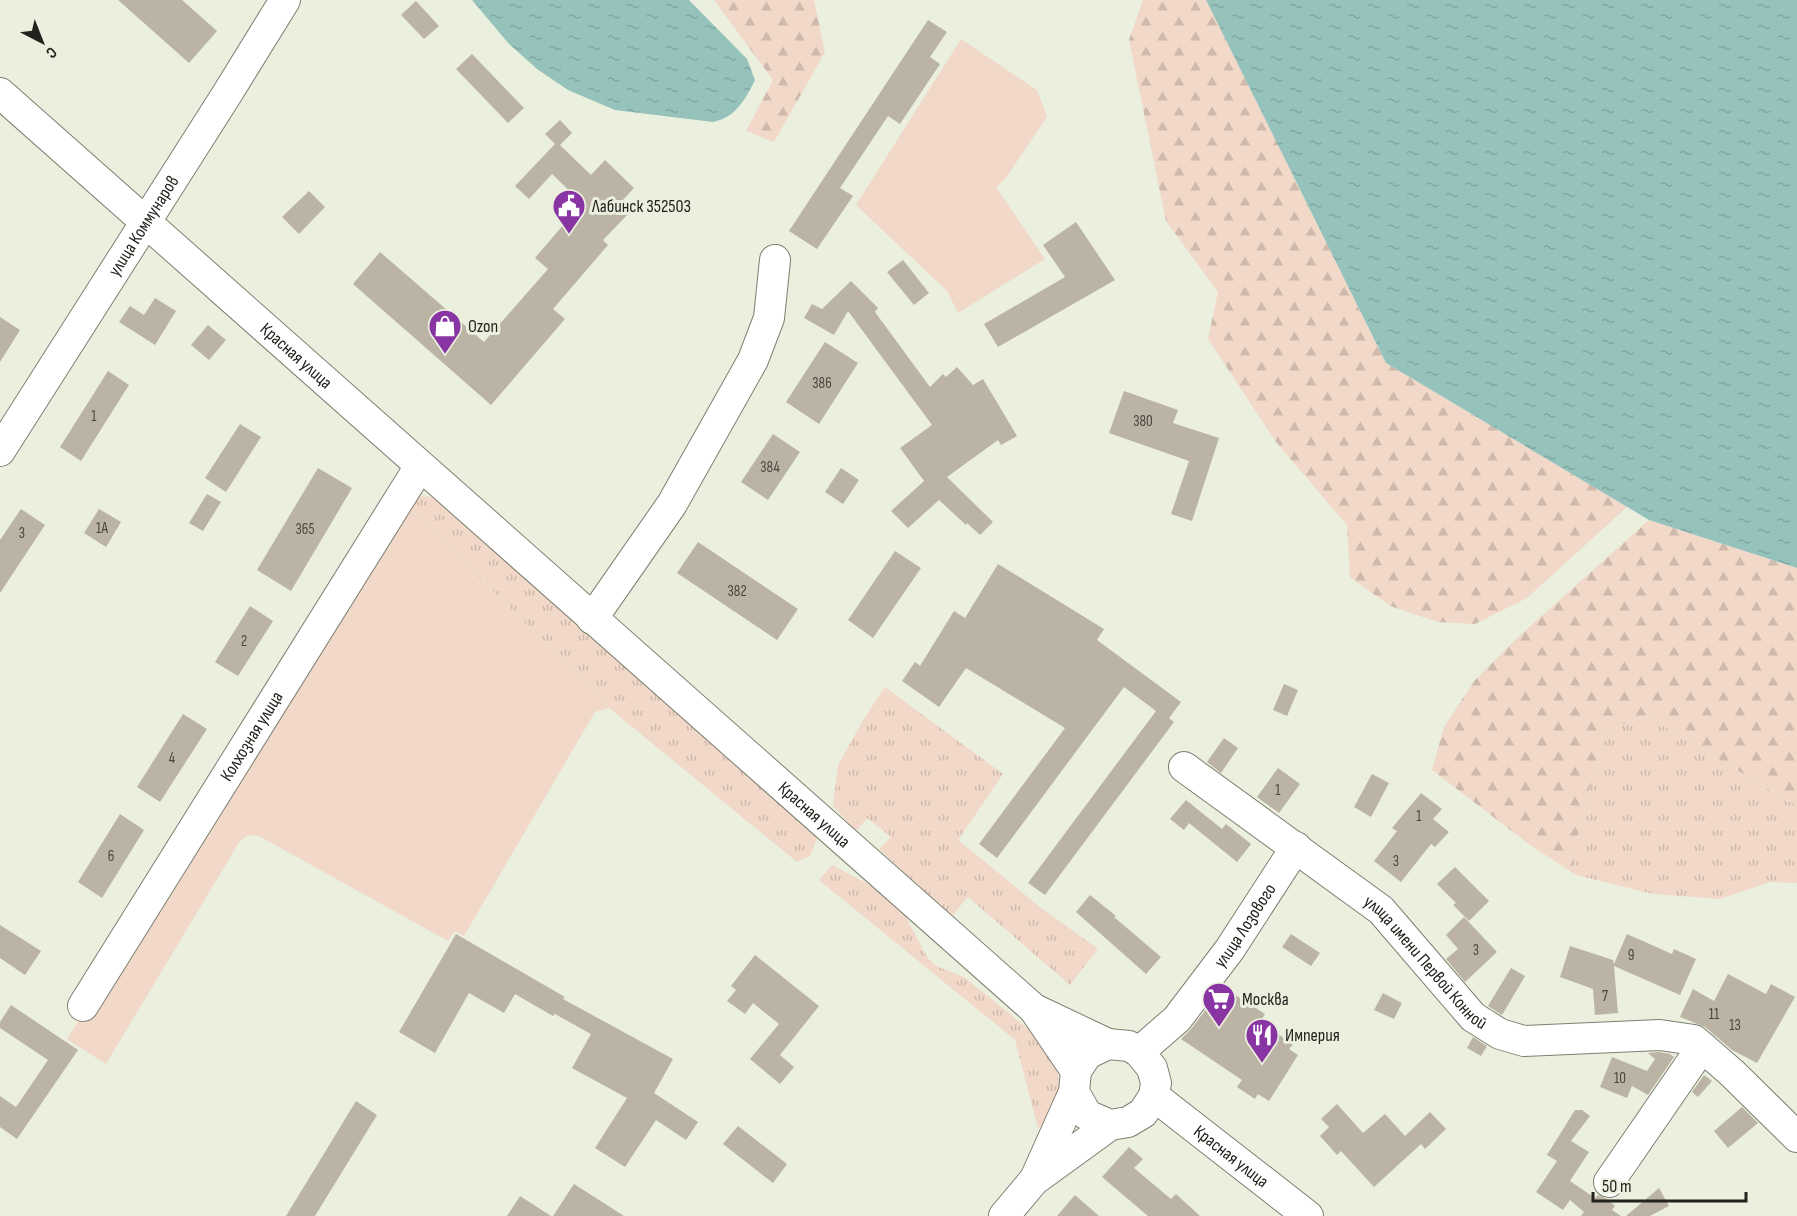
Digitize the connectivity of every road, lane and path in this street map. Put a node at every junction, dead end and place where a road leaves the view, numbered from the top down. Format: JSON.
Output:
{"nodes":[{"id":1,"x":285,"y":0,"type":"edge"},
{"id":2,"x":0,"y":93,"type":"edge"},
{"id":3,"x":145,"y":222,"type":"junction"},
{"id":4,"x":775,"y":260,"type":"dead end"},
{"id":5,"x":0,"y":451,"type":"edge"},
{"id":6,"x":420,"y":466,"type":"junction"},
{"id":7,"x":592,"y":619,"type":"junction"},
{"id":8,"x":1184,"y":767,"type":"dead end"},
{"id":9,"x":1296,"y":847,"type":"junction"},
{"id":10,"x":83,"y":1006,"type":"dead end"},
{"id":11,"x":1034,"y":1009,"type":"junction"},
{"id":12,"x":1108,"y":1044,"type":"junction"},
{"id":13,"x":1702,"y":1047,"type":"junction"},
{"id":14,"x":1140,"y":1052,"type":"junction"},
{"id":15,"x":1075,"y":1082,"type":"junction"},
{"id":16,"x":1154,"y":1096,"type":"junction"},
{"id":17,"x":1110,"y":1125,"type":"junction"},
{"id":18,"x":1797,"y":1137,"type":"edge"},
{"id":19,"x":1035,"y":1179,"type":"junction"},
{"id":20,"x":1609,"y":1182,"type":"dead end"},
{"id":21,"x":1004,"y":1216,"type":"edge"},
{"id":22,"x":1308,"y":1216,"type":"edge"}],
"edges":[{"from":1,"to":3,"type":"street","name":"улица Коммунаров"},
{"from":2,"to":3,"type":"street","name":"Красная улица"},
{"from":3,"to":5,"type":"street","name":"улица Коммунаров"},
{"from":3,"to":6,"type":"street","name":"Красная улица"},
{"from":4,"to":7,"type":"street"},
{"from":6,"to":7,"type":"street","name":"Красная улица"},
{"from":6,"to":10,"type":"street","name":"Колхозная улица"},
{"from":7,"to":11,"type":"street","name":"Красная улица"},
{"from":8,"to":9,"type":"street","name":"улица имени Первой Конной"},
{"from":9,"to":13,"type":"street","name":"улица имени Первой Конной"},
{"from":9,"to":14,"type":"street","name":"улица Лозового"},
{"from":11,"to":12,"type":"street","name":"Красная улица"},
{"from":11,"to":15,"type":"street","name":"Красная улица"},
{"from":12,"to":14,"type":"street","name":"Красная улица"},
{"from":12,"to":15,"type":"street"},
{"from":13,"to":18,"type":"street","name":"улица имени Первой Конной"},
{"from":13,"to":20,"type":"street"},
{"from":14,"to":16,"type":"street"},
{"from":15,"to":17,"type":"street","name":"Красная улица"},
{"from":15,"to":19,"type":"street"},
{"from":16,"to":17,"type":"street"},
{"from":16,"to":22,"type":"street","name":"Красная улица"},
{"from":17,"to":19,"type":"street"},
{"from":19,"to":21,"type":"street"}]}
